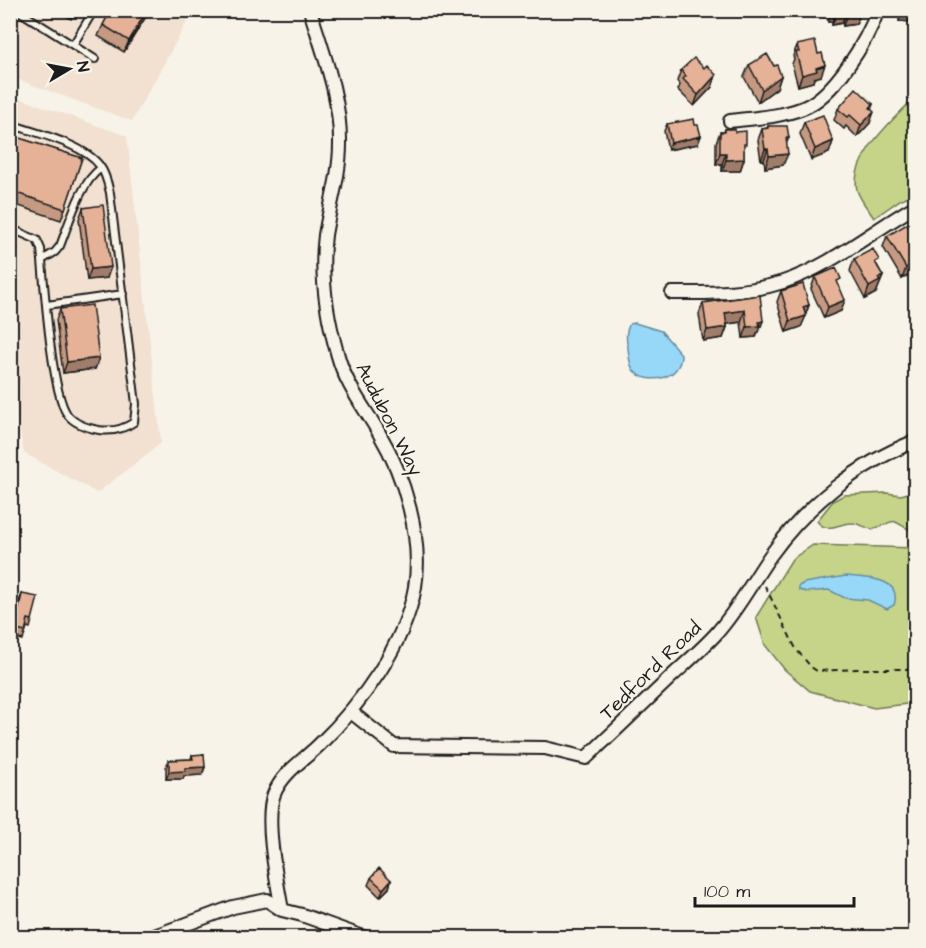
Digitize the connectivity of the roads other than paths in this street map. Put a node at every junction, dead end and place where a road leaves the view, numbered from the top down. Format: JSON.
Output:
{"nodes":[{"id":1,"x":17,"y":10,"type":"edge"},
{"id":2,"x":94,"y":10,"type":"edge"},
{"id":3,"x":310,"y":10,"type":"edge"},
{"id":4,"x":878,"y":10,"type":"edge"},
{"id":5,"x":73,"y":45,"type":"junction"},
{"id":6,"x":95,"y":59,"type":"dead end"},
{"id":7,"x":730,"y":120,"type":"dead end"},
{"id":8,"x":10,"y":124,"type":"edge"},
{"id":9,"x":101,"y":168,"type":"junction"},
{"id":10,"x":915,"y":206,"type":"edge"},
{"id":11,"x":10,"y":228,"type":"edge"},
{"id":12,"x":42,"y":260,"type":"junction"},
{"id":13,"x":672,"y":293,"type":"dead end"},
{"id":14,"x":123,"y":294,"type":"junction"},
{"id":15,"x":47,"y":305,"type":"junction"},
{"id":16,"x":915,"y":441,"type":"edge"},
{"id":17,"x":351,"y":712,"type":"junction"},
{"id":18,"x":282,"y":910,"type":"junction"},
{"id":19,"x":149,"y":938,"type":"edge"},
{"id":20,"x":366,"y":938,"type":"edge"}],
"edges":[{"from":1,"to":5,"type":"lane"},
{"from":2,"to":5,"type":"lane"},
{"from":3,"to":17,"type":"street","name":"Audubon Way"},
{"from":4,"to":7,"type":"street"},
{"from":5,"to":6,"type":"lane"},
{"from":8,"to":9,"type":"lane"},
{"from":9,"to":12,"type":"lane"},
{"from":9,"to":14,"type":"lane"},
{"from":10,"to":13,"type":"street"},
{"from":11,"to":12,"type":"lane"},
{"from":12,"to":15,"type":"lane"},
{"from":14,"to":15,"type":"lane"},
{"from":14,"to":15,"type":"lane"},
{"from":16,"to":17,"type":"street","name":"Tedford Road"},
{"from":17,"to":18,"type":"street","name":"Audubon Way"},
{"from":18,"to":19,"type":"street"},
{"from":18,"to":20,"type":"street"}]}
